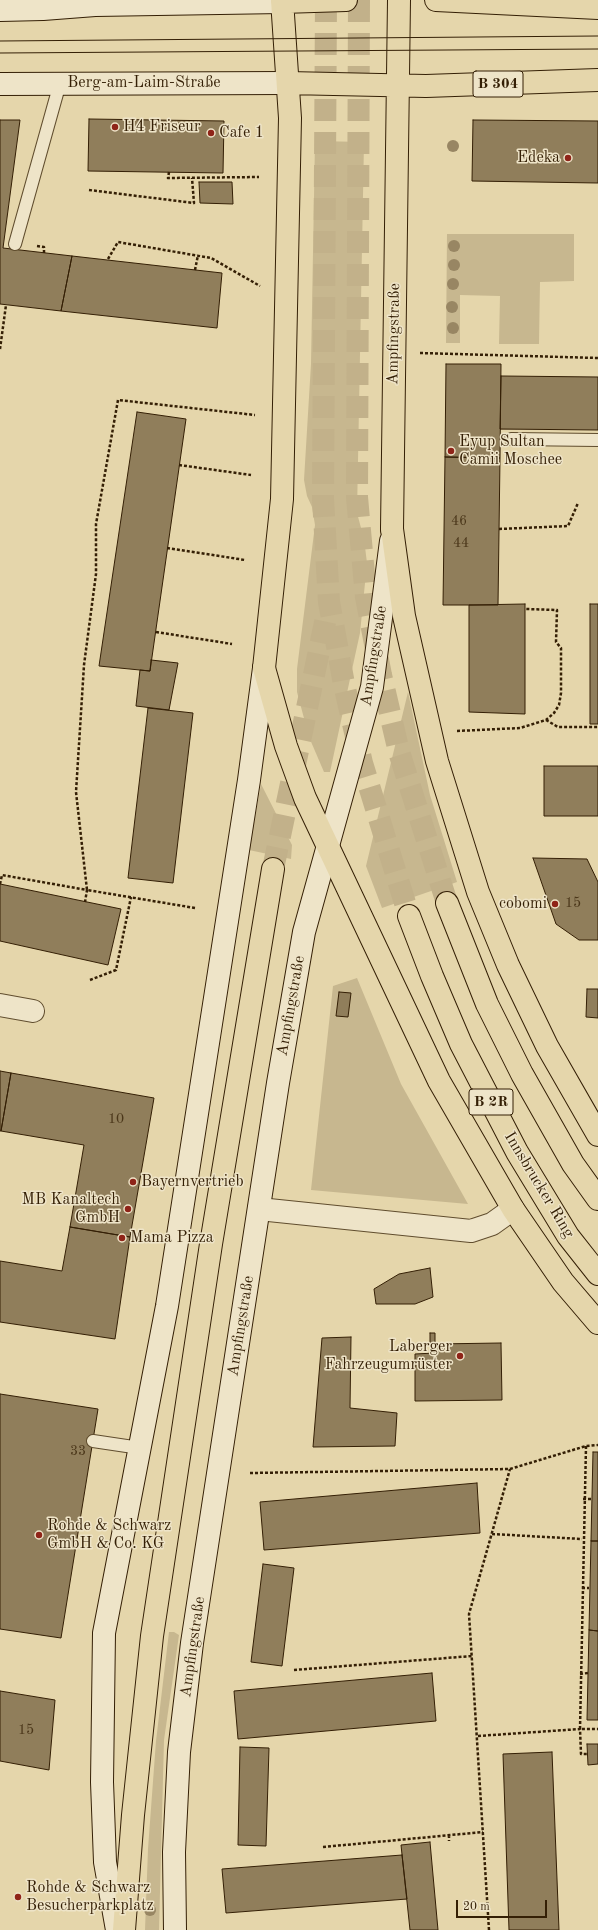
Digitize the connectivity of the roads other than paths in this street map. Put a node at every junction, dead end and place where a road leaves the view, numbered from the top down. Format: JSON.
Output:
{"nodes":[{"id":1,"x":346,"y":0,"type":"edge"},
{"id":2,"x":398,"y":0,"type":"edge"},
{"id":3,"x":436,"y":0,"type":"edge"},
{"id":4,"x":282,"y":1,"type":"edge"},
{"id":5,"x":598,"y":8,"type":"edge"},
{"id":6,"x":0,"y":10,"type":"edge"},
{"id":7,"x":598,"y":80,"type":"edge"},
{"id":8,"x":60,"y":83,"type":"junction"},
{"id":9,"x":288,"y":83,"type":"junction"},
{"id":10,"x":0,"y":84,"type":"edge"},
{"id":11,"x":397,"y":86,"type":"junction"},
{"id":12,"x":15,"y":244,"type":"dead end"},
{"id":13,"x":511,"y":439,"type":"dead end"},
{"id":14,"x":598,"y":440,"type":"edge"},
{"id":15,"x":392,"y":529,"type":"junction"},
{"id":16,"x":264,"y":668,"type":"junction"},
{"id":17,"x":328,"y":845,"type":"junction"},
{"id":18,"x":273,"y":870,"type":"tunnel mouth"},
{"id":19,"x":447,"y":902,"type":"tunnel mouth"},
{"id":20,"x":409,"y":916,"type":"tunnel mouth"},
{"id":21,"x":0,"y":1005,"type":"edge"},
{"id":22,"x":33,"y":1011,"type":"dead end"},
{"id":23,"x":598,"y":1135,"type":"edge"},
{"id":24,"x":598,"y":1199,"type":"edge"},
{"id":25,"x":259,"y":1209,"type":"junction"},
{"id":26,"x":513,"y":1209,"type":"junction"},
{"id":27,"x":598,"y":1274,"type":"edge"},
{"id":28,"x":598,"y":1323,"type":"edge"},
{"id":29,"x":93,"y":1441,"type":"dead end"},
{"id":30,"x":140,"y":1448,"type":"junction"},
{"id":31,"x":117,"y":1930,"type":"edge"},
{"id":32,"x":124,"y":1930,"type":"edge"},
{"id":33,"x":175,"y":1930,"type":"edge"}],
"edges":[{"from":1,"to":4,"type":"main road"},
{"from":2,"to":11,"type":"main road","name":"Ampfingstraße"},
{"from":3,"to":5,"type":"main road"},
{"from":4,"to":6,"type":"main road"},
{"from":4,"to":9,"type":"main road"},
{"from":7,"to":11,"type":"main road","number":"B 304"},
{"from":8,"to":9,"type":"main road","name":"Berg-am-Laim-Straße","number":"B 304"},
{"from":8,"to":10,"type":"main road","name":"Berg-am-Laim-Straße","number":"B 304"},
{"from":8,"to":12,"type":"lane"},
{"from":9,"to":11,"type":"main road","number":"B 304"},
{"from":9,"to":16,"type":"main road"},
{"from":11,"to":15,"type":"main road","name":"Ampfingstraße"},
{"from":13,"to":14,"type":"lane"},
{"from":15,"to":17,"type":"main road","name":"Ampfingstraße"},
{"from":15,"to":23,"type":"main road"},
{"from":16,"to":17,"type":"main road"},
{"from":16,"to":30,"type":"main road"},
{"from":17,"to":25,"type":"main road","name":"Ampfingstraße"},
{"from":17,"to":26,"type":"main road"},
{"from":18,"to":32,"type":"main road"},
{"from":19,"to":24,"type":"main road","number":"B 2R"},
{"from":20,"to":27,"type":"main road","name":"Innsbrucker Ring","number":"B 2R"},
{"from":21,"to":22,"type":"main road"},
{"from":25,"to":26,"type":"main road"},
{"from":25,"to":33,"type":"main road","name":"Ampfingstraße"},
{"from":26,"to":28,"type":"main road"},
{"from":29,"to":30,"type":"lane"},
{"from":30,"to":31,"type":"main road"}]}
